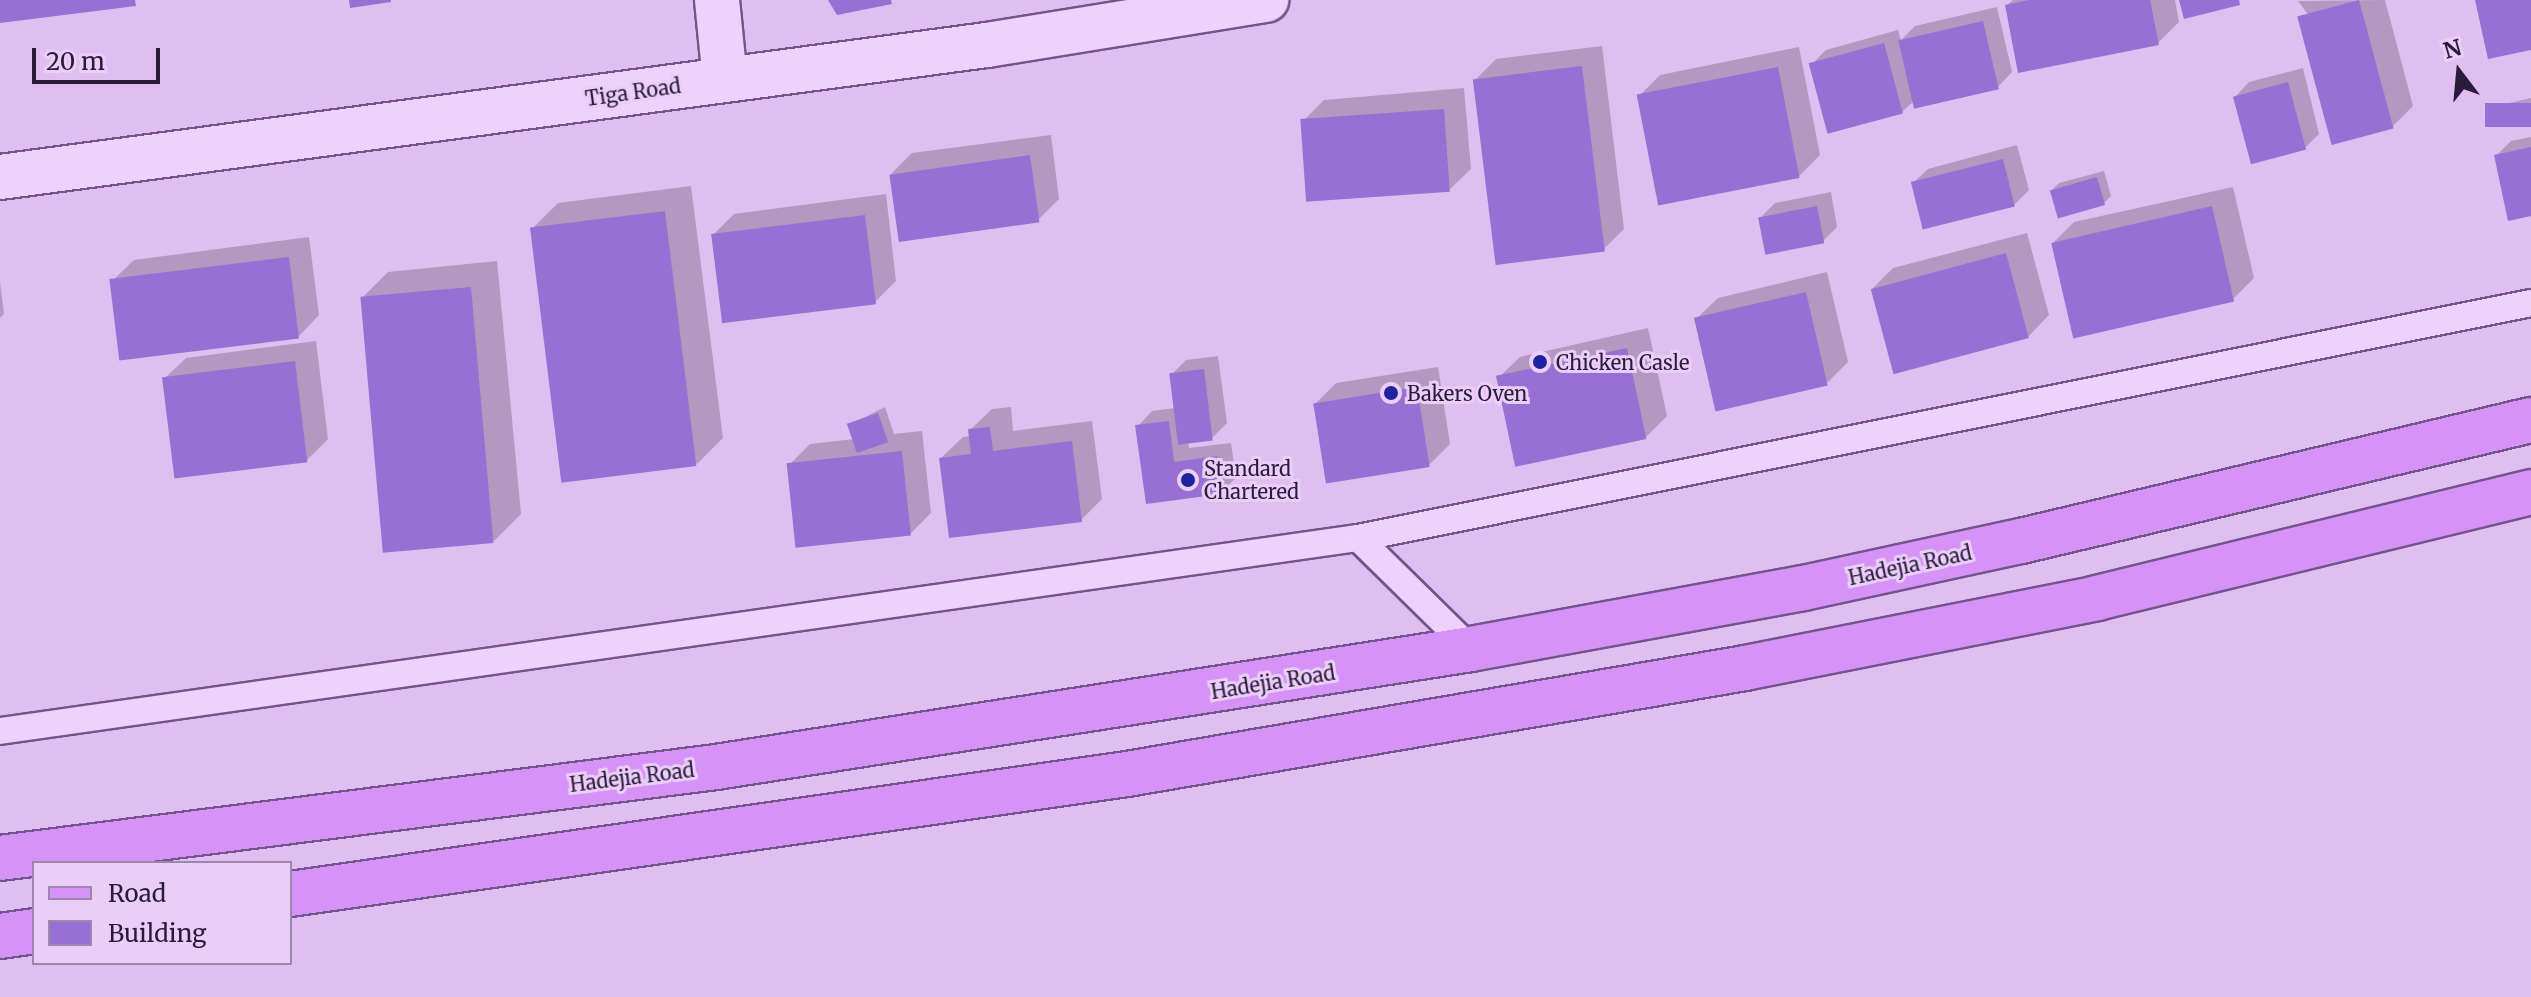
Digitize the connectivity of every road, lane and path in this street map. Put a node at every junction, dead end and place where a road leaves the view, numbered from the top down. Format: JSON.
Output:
{"nodes":[{"id":1,"x":717,"y":0,"type":"edge"},
{"id":2,"x":1266,"y":0,"type":"edge"},
{"id":3,"x":725,"y":80,"type":"junction"},
{"id":4,"x":0,"y":177,"type":"edge"},
{"id":5,"x":2531,"y":303,"type":"edge"},
{"id":6,"x":2531,"y":420,"type":"edge"},
{"id":7,"x":2531,"y":492,"type":"edge"},
{"id":8,"x":1358,"y":538,"type":"junction"},
{"id":9,"x":1471,"y":649,"type":"junction"},
{"id":10,"x":0,"y":731,"type":"edge"},
{"id":11,"x":0,"y":858,"type":"edge"},
{"id":12,"x":292,"y":894,"type":"edge"},
{"id":13,"x":32,"y":931,"type":"edge"},
{"id":14,"x":0,"y":936,"type":"edge"}],
"edges":[{"from":1,"to":3,"type":"street"},
{"from":2,"to":3,"type":"street","name":"Tiga Road"},
{"from":3,"to":4,"type":"street","name":"Tiga Road"},
{"from":5,"to":8,"type":"lane"},
{"from":6,"to":9,"type":"main road","name":"Hadejia Road"},
{"from":7,"to":12,"type":"main road"},
{"from":8,"to":9,"type":"lane"},
{"from":8,"to":10,"type":"lane"},
{"from":9,"to":11,"type":"main road","name":"Hadejia Road"},
{"from":13,"to":14,"type":"main road"}]}
